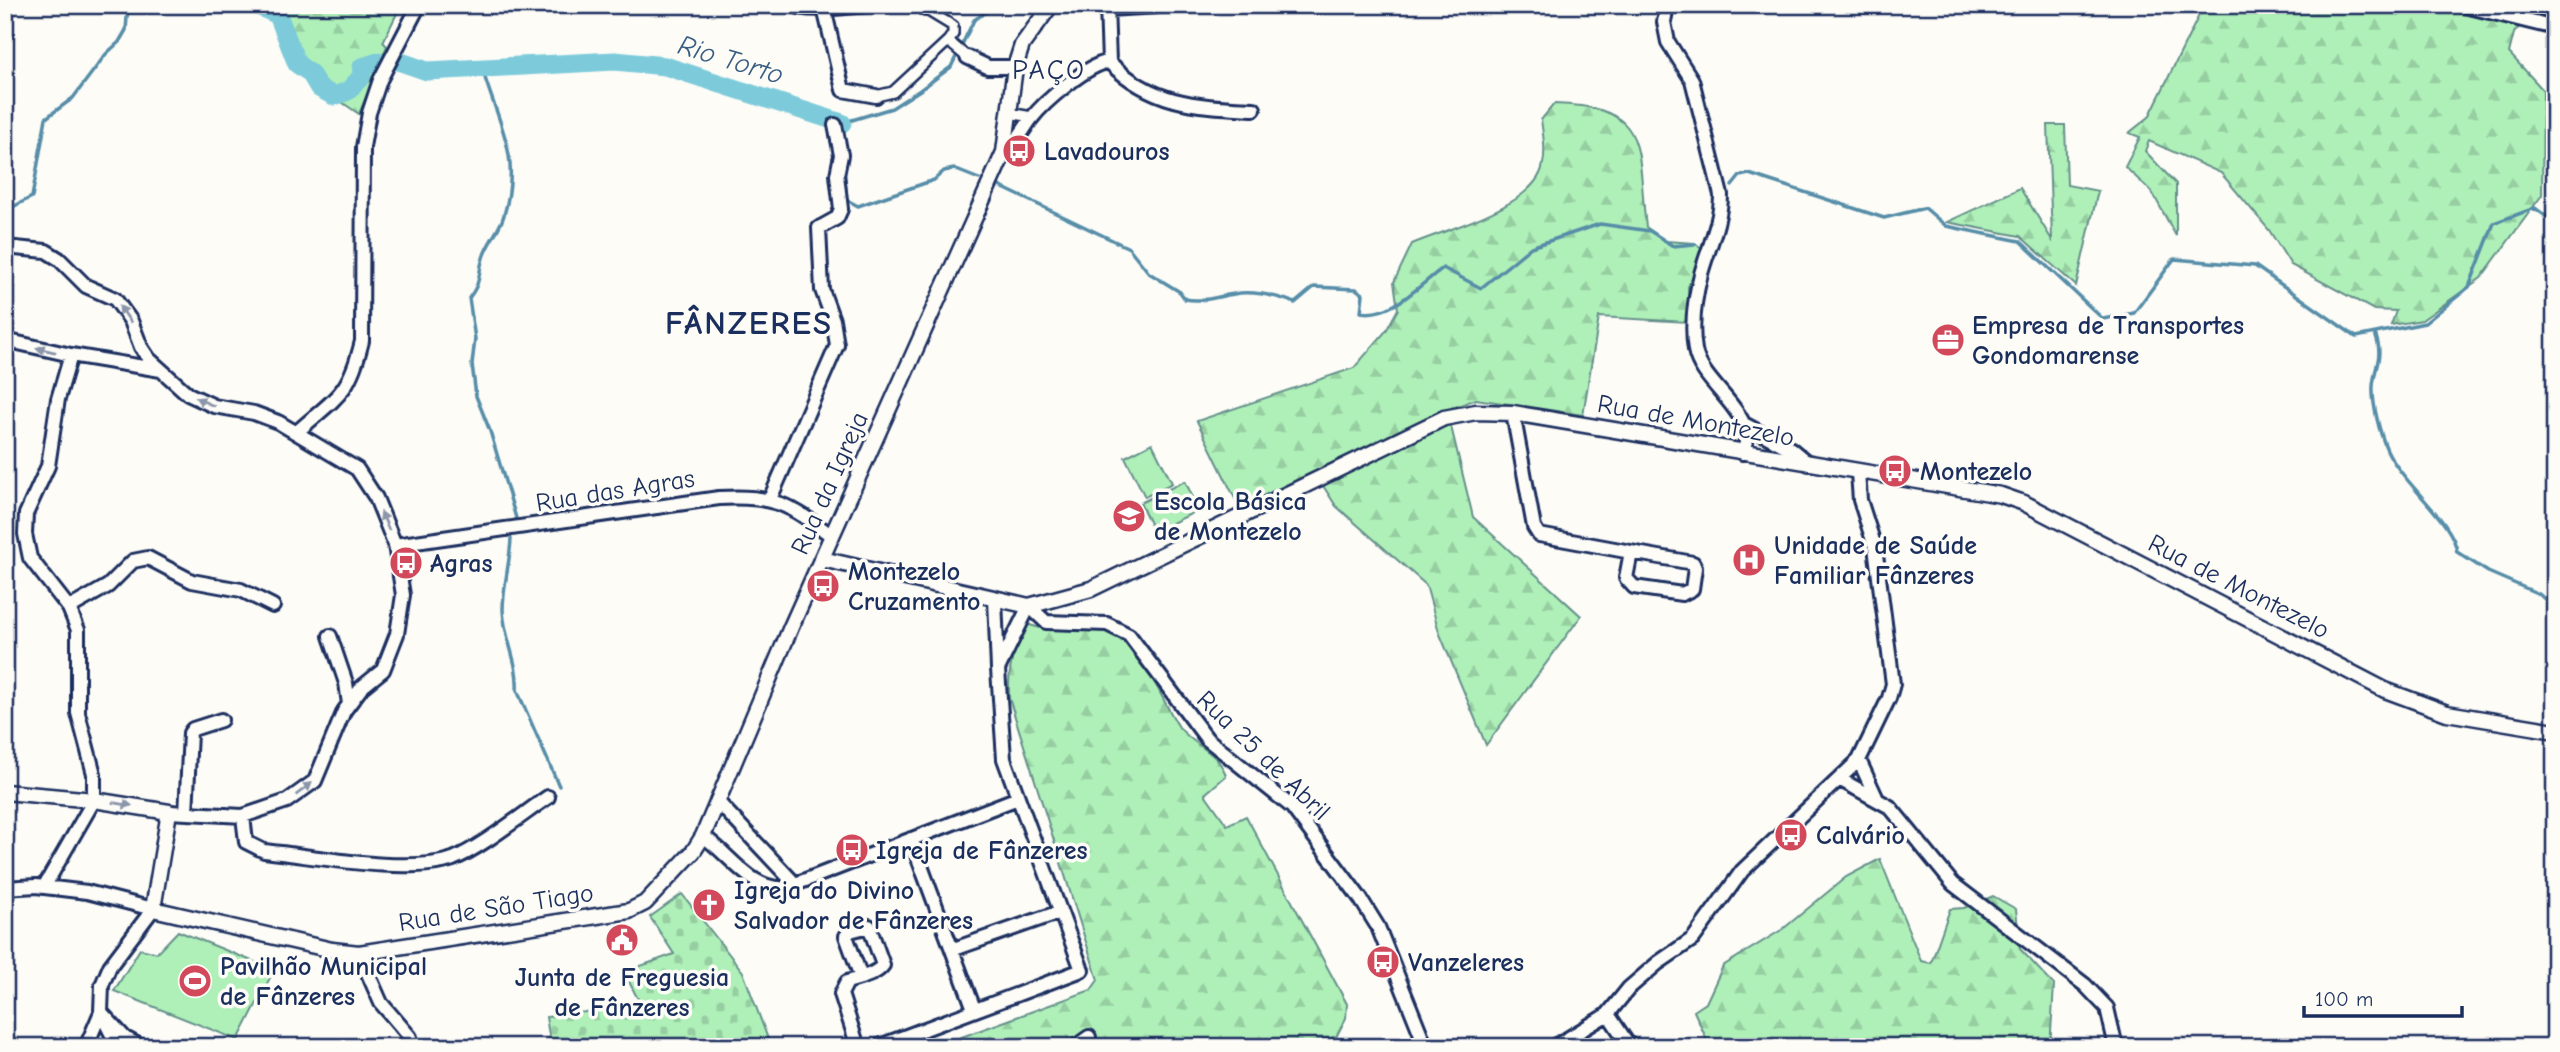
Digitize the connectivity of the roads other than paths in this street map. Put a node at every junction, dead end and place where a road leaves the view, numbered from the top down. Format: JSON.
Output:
{"nodes":[{"id":1,"x":419,"y":5,"type":"edge"},
{"id":2,"x":794,"y":5,"type":"edge"},
{"id":3,"x":868,"y":5,"type":"edge"},
{"id":4,"x":1051,"y":5,"type":"edge"},
{"id":5,"x":1176,"y":5,"type":"edge"},
{"id":6,"x":1667,"y":5,"type":"edge"},
{"id":7,"x":2461,"y":5,"type":"edge"},
{"id":8,"x":833,"y":6,"type":"edge"},
{"id":9,"x":922,"y":7,"type":"edge"},
{"id":10,"x":1107,"y":7,"type":"edge"},
{"id":11,"x":2555,"y":28,"type":"edge"},
{"id":12,"x":948,"y":41,"type":"junction"},
{"id":13,"x":964,"y":53,"type":"joint"},
{"id":14,"x":1109,"y":62,"type":"junction"},
{"id":15,"x":1015,"y":67,"type":"junction"},
{"id":16,"x":876,"y":96,"type":"joint"},
{"id":17,"x":1254,"y":109,"type":"dead end"},
{"id":18,"x":1009,"y":113,"type":"junction"},
{"id":19,"x":1032,"y":117,"type":"junction"},
{"id":20,"x":835,"y":125,"type":"dead end"},
{"id":21,"x":1004,"y":152,"type":"junction"},
{"id":22,"x":5,"y":247,"type":"edge"},
{"id":23,"x":5,"y":340,"type":"edge"},
{"id":24,"x":71,"y":355,"type":"junction"},
{"id":25,"x":162,"y":370,"type":"junction"},
{"id":26,"x":1513,"y":412,"type":"junction"},
{"id":27,"x":1744,"y":424,"type":"junction"},
{"id":28,"x":298,"y":431,"type":"junction"},
{"id":29,"x":1743,"y":453,"type":"junction"},
{"id":30,"x":1809,"y":464,"type":"junction"},
{"id":31,"x":1858,"y":473,"type":"junction"},
{"id":32,"x":770,"y":499,"type":"junction"},
{"id":33,"x":832,"y":536,"type":"junction"},
{"id":34,"x":395,"y":545,"type":"junction"},
{"id":35,"x":1631,"y":552,"type":"junction"},
{"id":36,"x":822,"y":559,"type":"junction"},
{"id":37,"x":995,"y":599,"type":"junction"},
{"id":38,"x":273,"y":606,"type":"dead end"},
{"id":39,"x":1029,"y":606,"type":"junction"},
{"id":40,"x":69,"y":608,"type":"junction"},
{"id":41,"x":330,"y":636,"type":"dead end"},
{"id":42,"x":998,"y":668,"type":"junction"},
{"id":43,"x":349,"y":704,"type":"junction"},
{"id":44,"x":220,"y":720,"type":"dead end"},
{"id":45,"x":2555,"y":731,"type":"edge"},
{"id":46,"x":1859,"y":760,"type":"junction"},
{"id":47,"x":1841,"y":780,"type":"junction"},
{"id":48,"x":5,"y":792,"type":"edge"},
{"id":49,"x":548,"y":797,"type":"dead end"},
{"id":50,"x":1876,"y":797,"type":"junction"},
{"id":51,"x":1018,"y":798,"type":"junction"},
{"id":52,"x":94,"y":800,"type":"junction"},
{"id":53,"x":717,"y":801,"type":"junction"},
{"id":54,"x":169,"y":812,"type":"junction"},
{"id":55,"x":186,"y":813,"type":"junction"},
{"id":56,"x":243,"y":816,"type":"junction"},
{"id":57,"x":703,"y":836,"type":"junction"},
{"id":58,"x":911,"y":839,"type":"junction"},
{"id":59,"x":795,"y":884,"type":"junction"},
{"id":60,"x":44,"y":887,"type":"junction"},
{"id":61,"x":5,"y":888,"type":"edge"},
{"id":62,"x":153,"y":909,"type":"junction"},
{"id":63,"x":1060,"y":912,"type":"junction"},
{"id":64,"x":954,"y":949,"type":"junction"},
{"id":65,"x":359,"y":953,"type":"junction"},
{"id":66,"x":861,"y":977,"type":"dead end"},
{"id":67,"x":974,"y":1009,"type":"junction"},
{"id":68,"x":101,"y":1012,"type":"junction"},
{"id":69,"x":1608,"y":1014,"type":"junction"},
{"id":70,"x":410,"y":1037,"type":"dead end"},
{"id":71,"x":1089,"y":1037,"type":"dead end"},
{"id":72,"x":86,"y":1047,"type":"edge"},
{"id":73,"x":118,"y":1047,"type":"edge"},
{"id":74,"x":142,"y":1047,"type":"edge"},
{"id":75,"x":858,"y":1047,"type":"edge"},
{"id":76,"x":877,"y":1047,"type":"edge"},
{"id":77,"x":1075,"y":1047,"type":"edge"},
{"id":78,"x":1426,"y":1047,"type":"edge"},
{"id":79,"x":1554,"y":1047,"type":"edge"},
{"id":80,"x":1630,"y":1047,"type":"edge"},
{"id":81,"x":2116,"y":1047,"type":"edge"}],
"edges":[{"from":1,"to":28,"type":"street"},
{"from":2,"to":8,"type":"street"},
{"from":3,"to":8,"type":"street"},
{"from":4,"to":15,"type":"street","name":"Rua da Igreja"},
{"from":5,"to":10,"type":"street"},
{"from":6,"to":27,"type":"street"},
{"from":7,"to":11,"type":"street"},
{"from":8,"to":16,"type":"street"},
{"from":9,"to":12,"type":"street"},
{"from":10,"to":14,"type":"street"},
{"from":12,"to":13,"type":"street"},
{"from":12,"to":16,"type":"street"},
{"from":13,"to":15,"type":"street"},
{"from":14,"to":17,"type":"street"},
{"from":14,"to":19,"type":"street"},
{"from":15,"to":18,"type":"street","name":"Rua da Igreja"},
{"from":18,"to":19,"type":"street"},
{"from":18,"to":21,"type":"street","name":"Rua da Igreja"},
{"from":19,"to":21,"type":"street"},
{"from":20,"to":32,"type":"street"},
{"from":21,"to":33,"type":"street","name":"Rua da Igreja"},
{"from":25,"to":22,"type":"street","one_way":true},
{"from":24,"to":23,"type":"street","one_way":true},
{"from":24,"to":25,"type":"street"},
{"from":24,"to":40,"type":"street"},
{"from":28,"to":25,"type":"street","one_way":true},
{"from":26,"to":29,"type":"street","name":"Rua de Montezelo"},
{"from":26,"to":35,"type":"street"},
{"from":26,"to":39,"type":"street","name":"Rua de Montezelo"},
{"from":27,"to":29,"type":"street"},
{"from":27,"to":30,"type":"street"},
{"from":34,"to":28,"type":"street","one_way":true},
{"from":29,"to":30,"type":"street","name":"Rua de Montezelo"},
{"from":30,"to":31,"type":"street","name":"Rua de Montezelo"},
{"from":31,"to":45,"type":"street","name":"Rua de Montezelo"},
{"from":31,"to":46,"type":"street"},
{"from":32,"to":33,"type":"street","name":"Rua das Agras"},
{"from":32,"to":34,"type":"street","name":"Rua das Agras"},
{"from":33,"to":36,"type":"street","name":"Rua da Igreja"},
{"from":34,"to":43,"type":"street"},
{"from":35,"to":35,"type":"street"},
{"from":36,"to":37,"type":"street","name":"Rua de Montezelo"},
{"from":36,"to":53,"type":"street","name":"Rua da Igreja"},
{"from":37,"to":39,"type":"street","name":"Rua de Montezelo"},
{"from":37,"to":42,"type":"street"},
{"from":38,"to":40,"type":"street"},
{"from":39,"to":42,"type":"street"},
{"from":39,"to":78,"type":"street","name":"Rua 25 de Abril"},
{"from":40,"to":52,"type":"street"},
{"from":41,"to":43,"type":"street"},
{"from":42,"to":51,"type":"street"},
{"from":56,"to":43,"type":"street","one_way":true},
{"from":44,"to":55,"type":"street"},
{"from":46,"to":47,"type":"street"},
{"from":46,"to":50,"type":"street"},
{"from":47,"to":50,"type":"street"},
{"from":47,"to":69,"type":"street"},
{"from":48,"to":52,"type":"street"},
{"from":49,"to":56,"type":"street"},
{"from":50,"to":81,"type":"street"},
{"from":51,"to":58,"type":"street"},
{"from":51,"to":63,"type":"street"},
{"from":52,"to":54,"type":"street","one_way":true},
{"from":52,"to":60,"type":"street"},
{"from":53,"to":57,"type":"street","name":"Rua da Igreja"},
{"from":53,"to":59,"type":"street"},
{"from":54,"to":55,"type":"street"},
{"from":54,"to":62,"type":"street"},
{"from":55,"to":56,"type":"street"},
{"from":57,"to":59,"type":"street"},
{"from":57,"to":65,"type":"street","name":"Rua de São Tiago"},
{"from":58,"to":59,"type":"street"},
{"from":58,"to":64,"type":"street"},
{"from":60,"to":61,"type":"street"},
{"from":60,"to":62,"type":"street"},
{"from":62,"to":65,"type":"street","name":"Rua de São Tiago"},
{"from":62,"to":68,"type":"street"},
{"from":63,"to":64,"type":"street"},
{"from":63,"to":67,"type":"street"},
{"from":64,"to":67,"type":"street"},
{"from":65,"to":70,"type":"street"},
{"from":66,"to":75,"type":"street"},
{"from":67,"to":76,"type":"street"},
{"from":68,"to":72,"type":"street"},
{"from":68,"to":73,"type":"street"},
{"from":68,"to":74,"type":"street"},
{"from":69,"to":79,"type":"street"},
{"from":69,"to":80,"type":"street"},
{"from":71,"to":77,"type":"street"}]}
